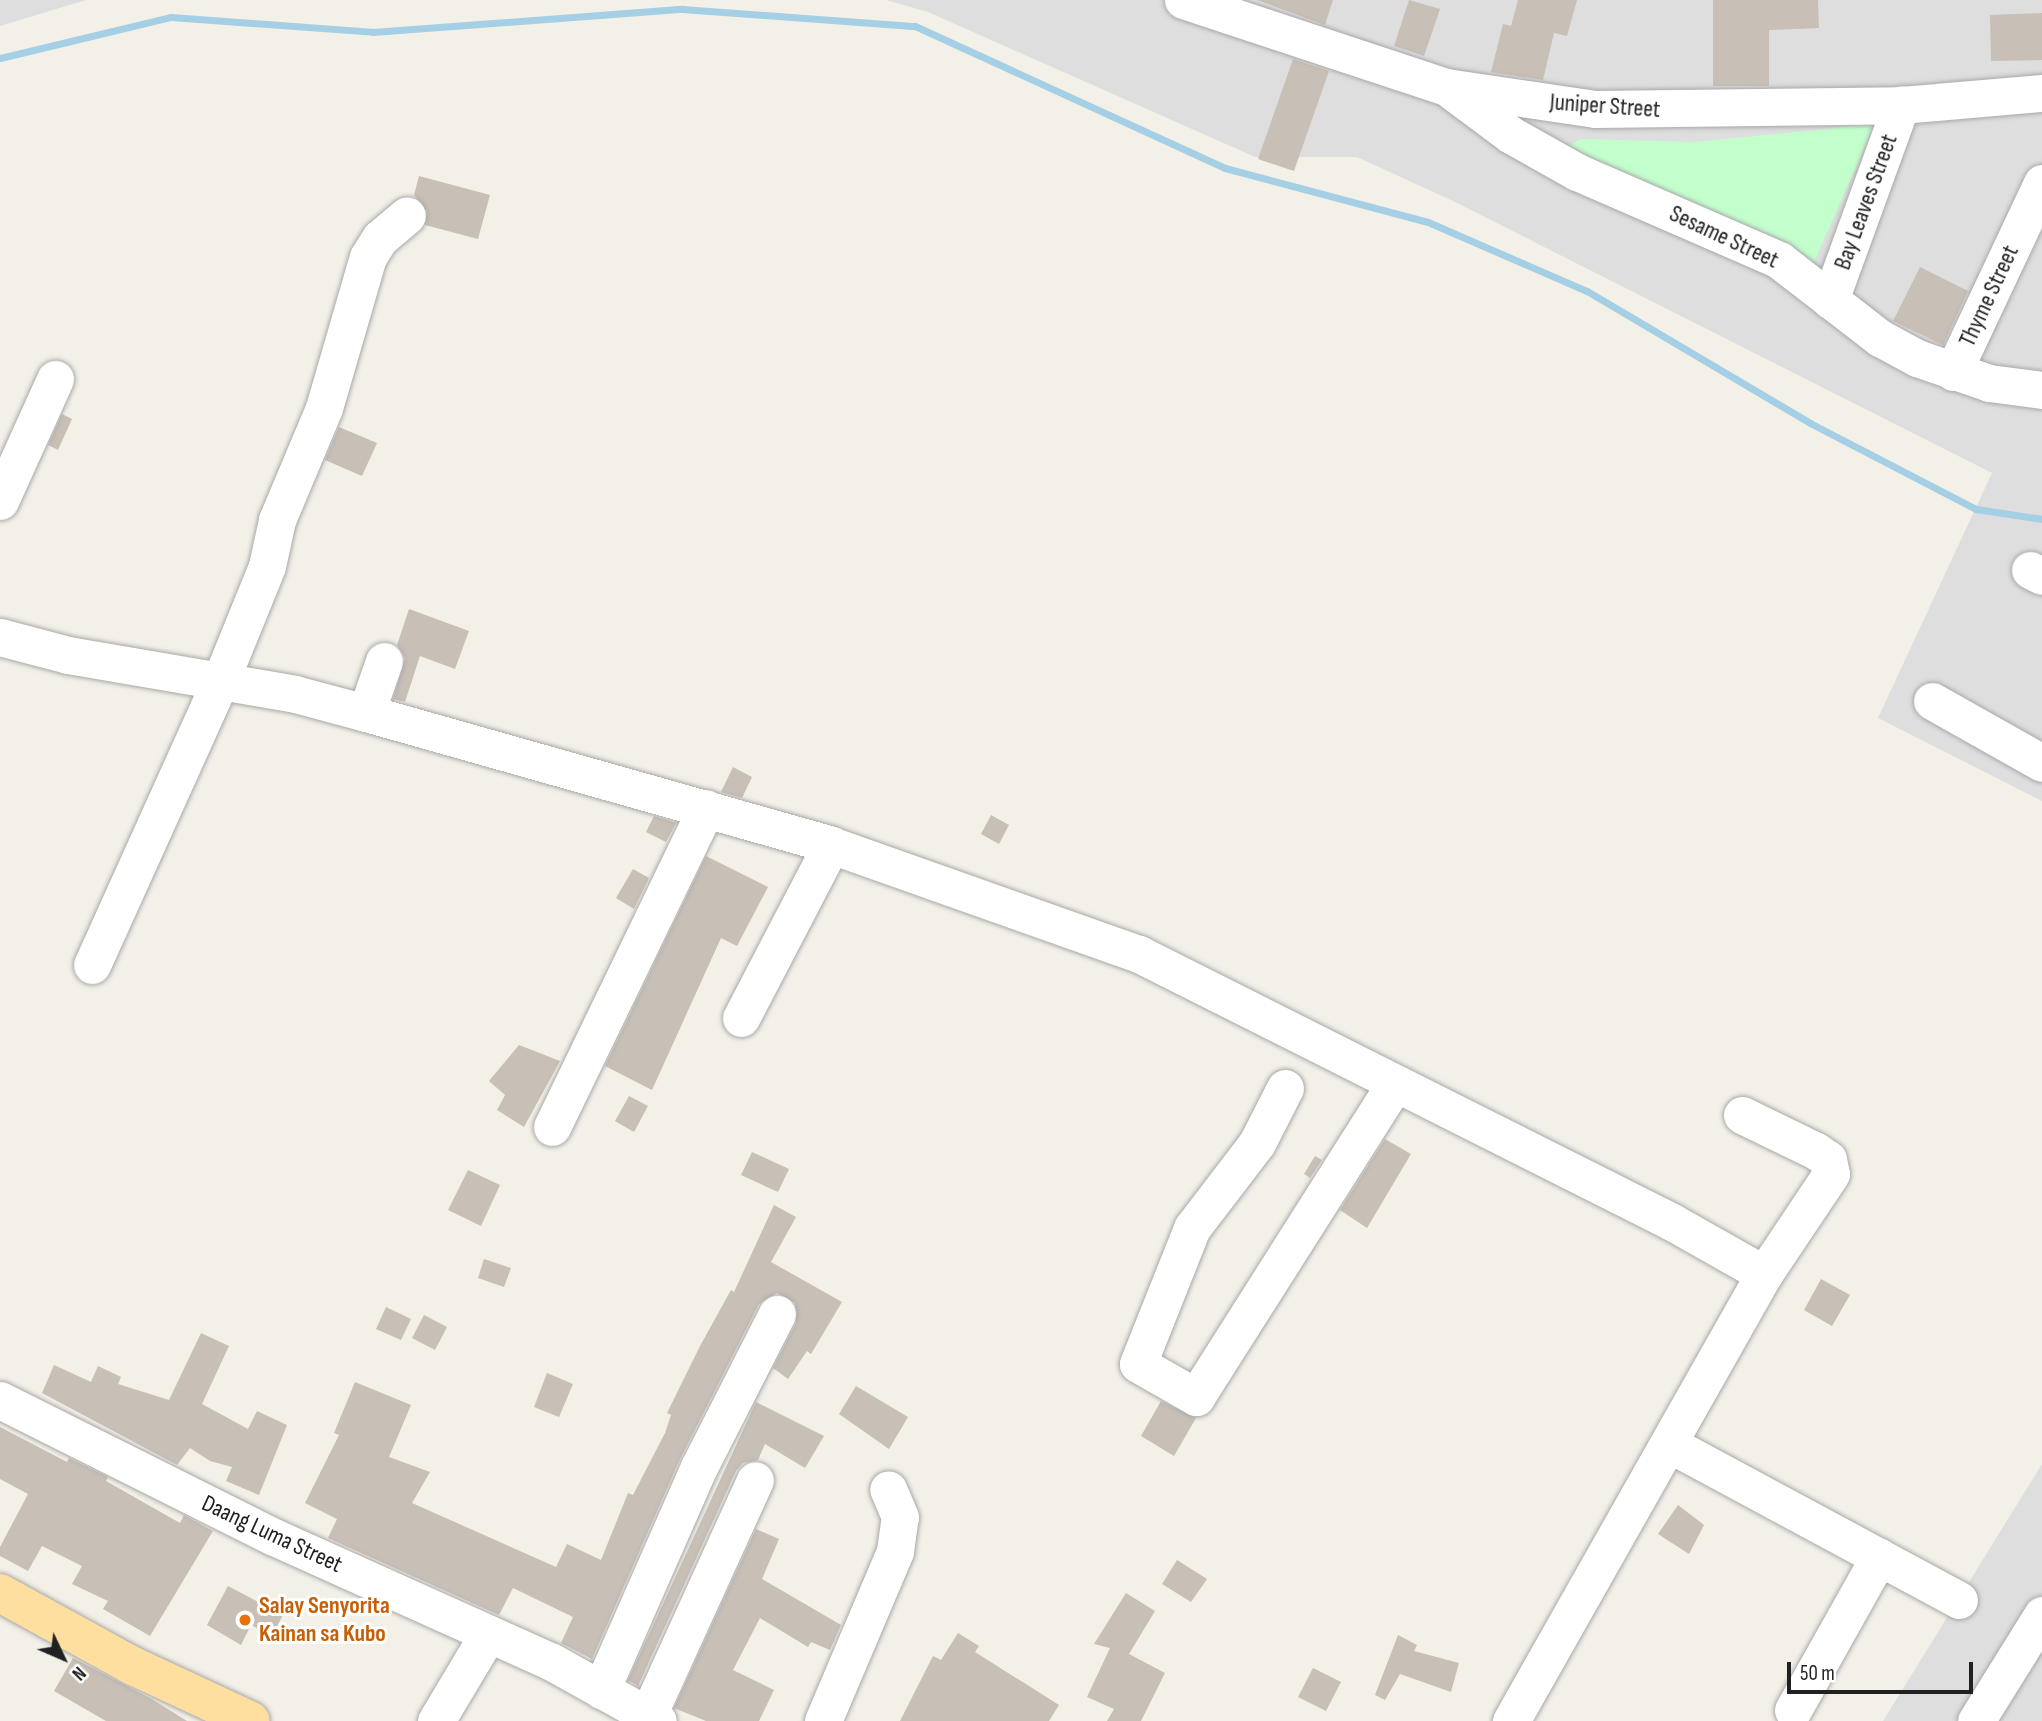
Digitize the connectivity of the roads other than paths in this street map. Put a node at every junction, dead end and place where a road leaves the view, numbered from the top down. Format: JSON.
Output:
{"nodes":[{"id":1,"x":1183,"y":0,"type":"edge"},
{"id":2,"x":1235,"y":8,"type":"edge"},
{"id":3,"x":1446,"y":87,"type":"junction"},
{"id":4,"x":2042,"y":93,"type":"edge"},
{"id":5,"x":1901,"y":105,"type":"junction"},
{"id":6,"x":2042,"y":183,"type":"edge"},
{"id":7,"x":407,"y":215,"type":"dead end"},
{"id":8,"x":1830,"y":300,"type":"junction"},
{"id":9,"x":1953,"y":372,"type":"junction"},
{"id":10,"x":55,"y":379,"type":"dead end"},
{"id":11,"x":2042,"y":390,"type":"edge"},
{"id":12,"x":0,"y":501,"type":"edge"},
{"id":13,"x":0,"y":637,"type":"edge"},
{"id":14,"x":384,"y":661,"type":"dead end"},
{"id":15,"x":220,"y":682,"type":"junction"},
{"id":16,"x":1932,"y":701,"type":"dead end"},
{"id":17,"x":366,"y":713,"type":"junction"},
{"id":18,"x":2042,"y":764,"type":"edge"},
{"id":19,"x":706,"y":808,"type":"junction"},
{"id":20,"x":831,"y":845,"type":"junction"},
{"id":21,"x":92,"y":965,"type":"dead end"},
{"id":22,"x":741,"y":1018,"type":"dead end"},
{"id":23,"x":1395,"y":1084,"type":"junction"},
{"id":24,"x":1285,"y":1088,"type":"dead end"},
{"id":25,"x":1742,"y":1115,"type":"dead end"},
{"id":26,"x":552,"y":1127,"type":"dead end"},
{"id":27,"x":1764,"y":1274,"type":"junction"},
{"id":28,"x":777,"y":1314,"type":"dead end"},
{"id":29,"x":0,"y":1401,"type":"edge"},
{"id":30,"x":1671,"y":1446,"type":"junction"},
{"id":31,"x":755,"y":1480,"type":"dead end"},
{"id":32,"x":888,"y":1489,"type":"dead end"},
{"id":33,"x":1879,"y":1557,"type":"junction"},
{"id":34,"x":0,"y":1593,"type":"edge"},
{"id":35,"x":1959,"y":1600,"type":"dead end"},
{"id":36,"x":2042,"y":1615,"type":"edge"},
{"id":37,"x":488,"y":1634,"type":"junction"},
{"id":38,"x":601,"y":1690,"type":"junction"},
{"id":39,"x":1793,"y":1710,"type":"dead end"},
{"id":40,"x":653,"y":1718,"type":"edge"},
{"id":41,"x":251,"y":1721,"type":"edge"},
{"id":42,"x":436,"y":1721,"type":"edge"},
{"id":43,"x":823,"y":1721,"type":"edge"},
{"id":44,"x":1511,"y":1721,"type":"edge"},
{"id":45,"x":1976,"y":1721,"type":"edge"}],
"edges":[{"from":1,"to":2,"type":"street","name":"Juniper Street"},
{"from":2,"to":3,"type":"street","name":"Juniper Street"},
{"from":3,"to":5,"type":"street","name":"Juniper Street"},
{"from":3,"to":8,"type":"street","name":"Sesame Street"},
{"from":4,"to":5,"type":"street","name":"Juniper Street"},
{"from":5,"to":8,"type":"street","name":"Bay Leaves Street"},
{"from":6,"to":9,"type":"street","name":"Thyme Street"},
{"from":7,"to":15,"type":"street"},
{"from":8,"to":9,"type":"street","name":"Sesame Street"},
{"from":9,"to":11,"type":"street","name":"Sesame Street"},
{"from":10,"to":12,"type":"street"},
{"from":13,"to":15,"type":"street"},
{"from":14,"to":17,"type":"street"},
{"from":15,"to":17,"type":"street"},
{"from":15,"to":21,"type":"street"},
{"from":16,"to":18,"type":"street"},
{"from":17,"to":19,"type":"street"},
{"from":19,"to":20,"type":"street"},
{"from":19,"to":26,"type":"street"},
{"from":20,"to":22,"type":"street"},
{"from":20,"to":23,"type":"street"},
{"from":23,"to":24,"type":"street"},
{"from":23,"to":27,"type":"street"},
{"from":25,"to":27,"type":"street"},
{"from":27,"to":30,"type":"street"},
{"from":28,"to":38,"type":"street"},
{"from":29,"to":37,"type":"street","name":"Daang Luma Street"},
{"from":30,"to":33,"type":"street"},
{"from":30,"to":44,"type":"street"},
{"from":31,"to":40,"type":"street"},
{"from":32,"to":43,"type":"street"},
{"from":33,"to":35,"type":"street"},
{"from":33,"to":39,"type":"street"},
{"from":34,"to":41,"type":"main road"},
{"from":36,"to":45,"type":"street"},
{"from":37,"to":38,"type":"street","name":"Daang Luma Street"},
{"from":37,"to":42,"type":"street"},
{"from":38,"to":40,"type":"street","name":"Daang Luma Street"}]}
